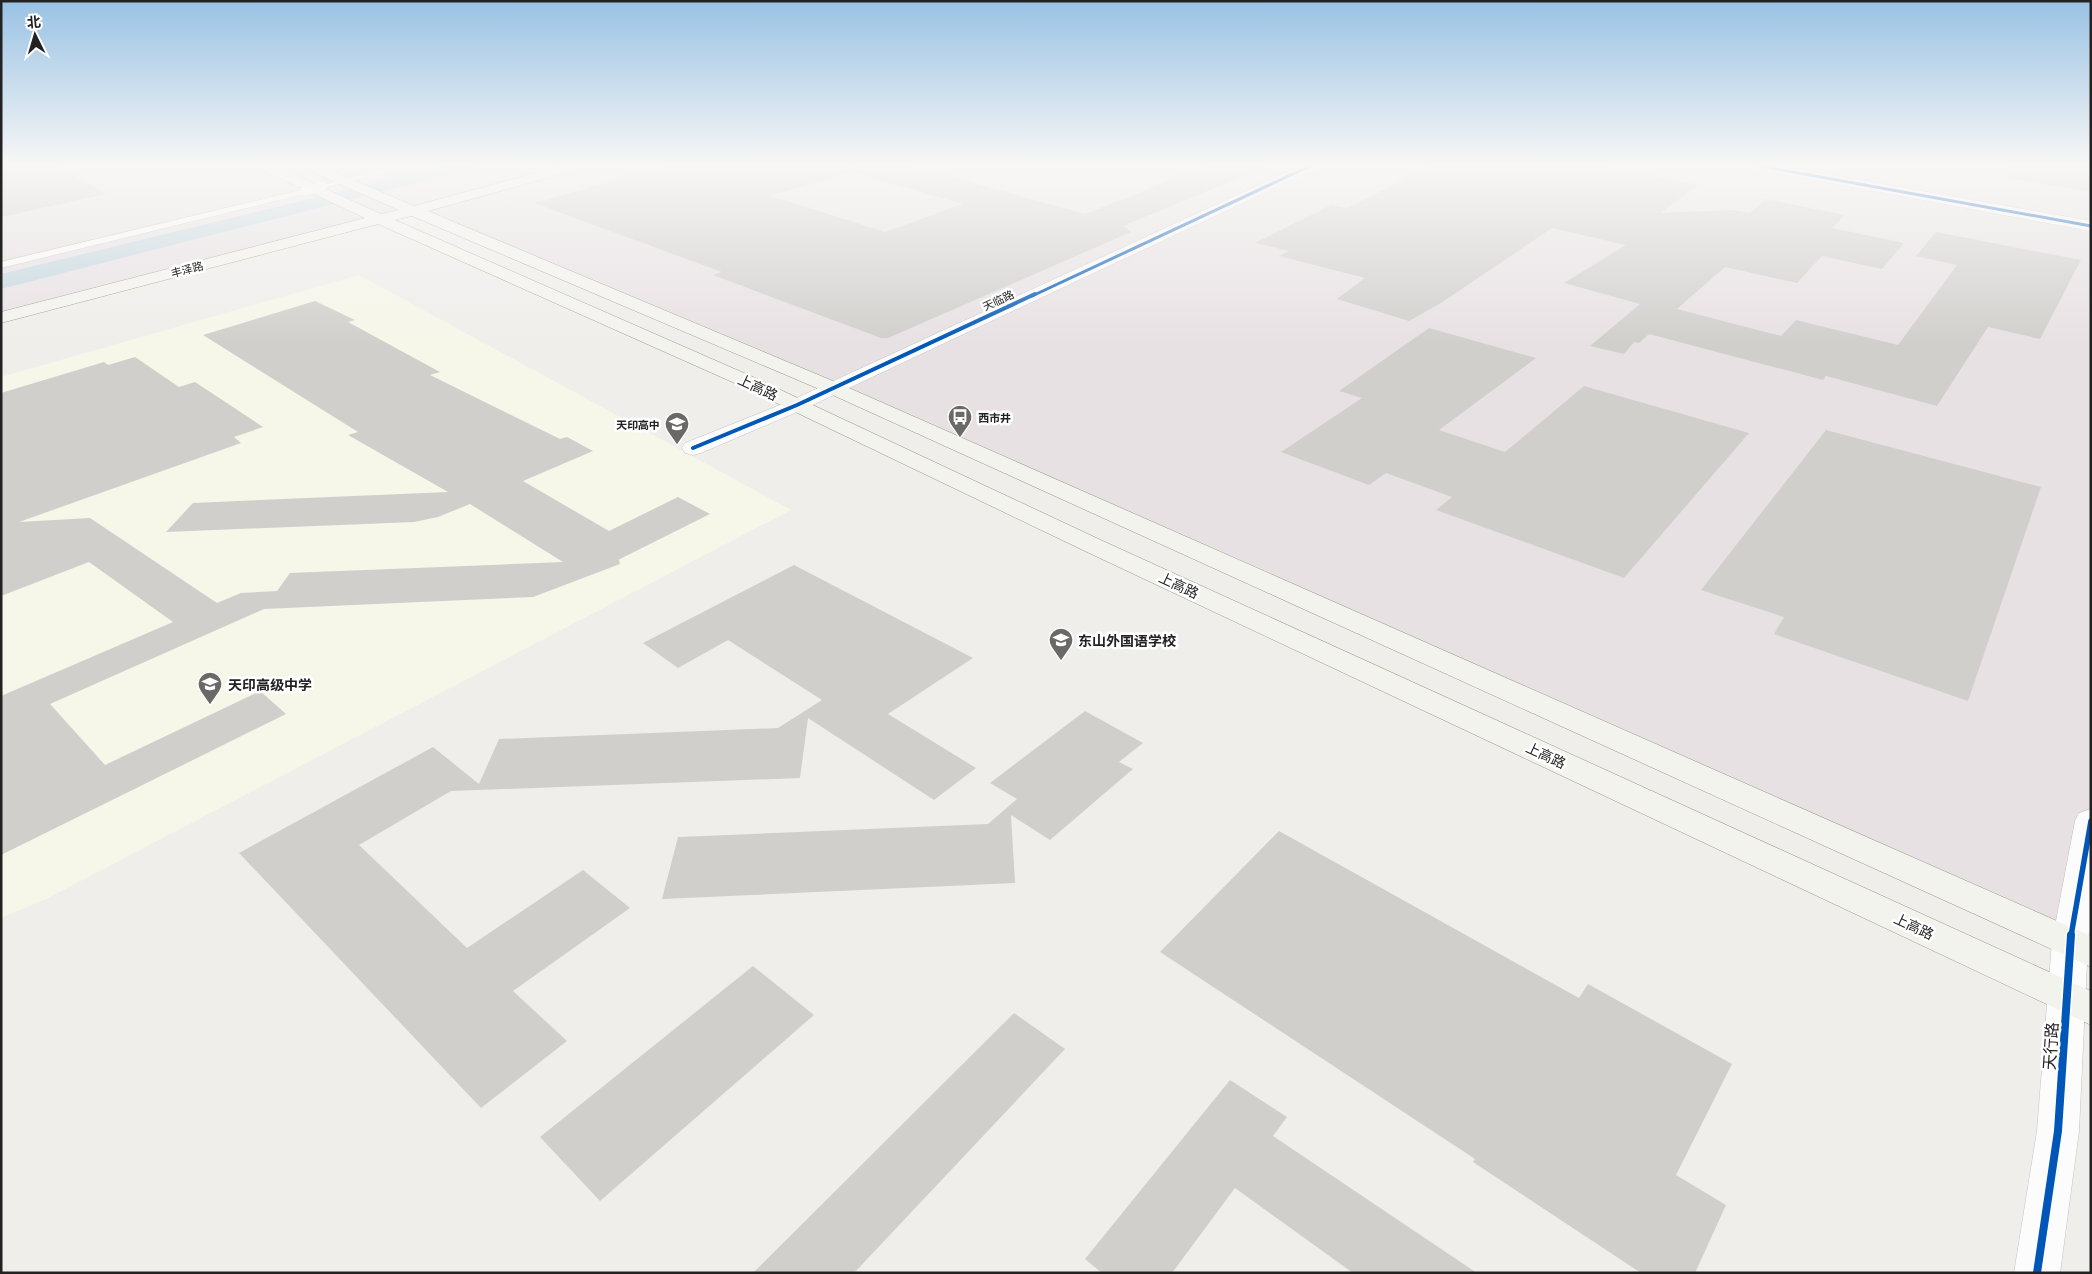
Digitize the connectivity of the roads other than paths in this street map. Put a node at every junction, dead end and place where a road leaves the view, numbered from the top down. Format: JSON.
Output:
{"nodes":[{"id":1,"x":163,"y":225,"type":"edge"},
{"id":2,"x":354,"y":225,"type":"edge"},
{"id":3,"x":393,"y":225,"type":"edge"},
{"id":4,"x":446,"y":225,"type":"edge"},
{"id":5,"x":1182,"y":225,"type":"edge"},
{"id":6,"x":1,"y":265,"type":"edge"},
{"id":7,"x":1,"y":318,"type":"edge"},
{"id":8,"x":833,"y":388,"type":"junction"},
{"id":9,"x":796,"y":405,"type":"junction"},
{"id":10,"x":693,"y":448,"type":"dead end"},
{"id":11,"x":2091,"y":821,"type":"edge"},
{"id":12,"x":2080,"y":947,"type":"edge"},
{"id":13,"x":2078,"y":1003,"type":"edge"},
{"id":14,"x":2038,"y":1273,"type":"edge"}],
"edges":[{"from":1,"to":6,"type":"lane","bridge":true},
{"from":2,"to":7,"type":"main road","name":"丰泽路"},
{"from":3,"to":9,"type":"main road","name":"上高路"},
{"from":4,"to":8,"type":"main road","name":"上高路"},
{"from":5,"to":8,"type":"street","name":"天临路"},
{"from":8,"to":9,"type":"street","name":"天临路"},
{"from":8,"to":12,"type":"main road","name":"上高路"},
{"from":9,"to":10,"type":"street","name":"天临路"},
{"from":9,"to":13,"type":"main road","name":"上高路"},
{"from":11,"to":12,"type":"street","name":"天行路"},
{"from":12,"to":13,"type":"street","name":"天行路"},
{"from":13,"to":14,"type":"street","name":"天行路"}]}
